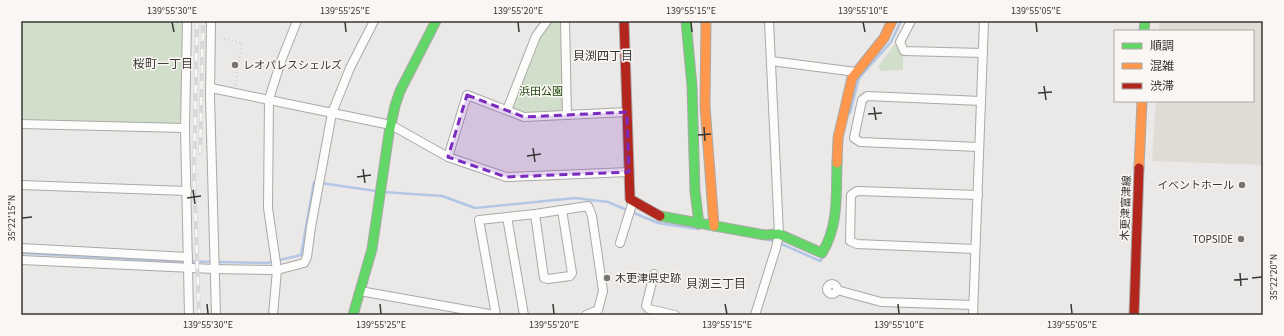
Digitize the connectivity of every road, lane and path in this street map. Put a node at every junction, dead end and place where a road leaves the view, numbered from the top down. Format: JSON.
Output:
{"nodes":[{"id":1,"x":188,"y":21,"type":"edge"},
{"id":2,"x":211,"y":21,"type":"edge"},
{"id":3,"x":297,"y":21,"type":"edge"},
{"id":4,"x":374,"y":21,"type":"edge"},
{"id":5,"x":435,"y":21,"type":"edge"},
{"id":6,"x":547,"y":21,"type":"edge"},
{"id":7,"x":565,"y":21,"type":"edge"},
{"id":8,"x":624,"y":21,"type":"edge"},
{"id":9,"x":686,"y":21,"type":"edge"},
{"id":10,"x":706,"y":21,"type":"edge"},
{"id":11,"x":769,"y":21,"type":"edge"},
{"id":12,"x":892,"y":21,"type":"edge"},
{"id":13,"x":910,"y":21,"type":"edge"},
{"id":14,"x":984,"y":21,"type":"edge"},
{"id":15,"x":224,"y":39,"type":"dead end"},
{"id":16,"x":983,"y":54,"type":"junction"},
{"id":17,"x":771,"y":61,"type":"junction"},
{"id":18,"x":856,"y":72,"type":"junction"},
{"id":19,"x":235,"y":86,"type":"dead end"},
{"id":20,"x":210,"y":88,"type":"junction"},
{"id":21,"x":269,"y":99,"type":"junction"},
{"id":22,"x":981,"y":101,"type":"junction"},
{"id":23,"x":1142,"y":102,"type":"edge"},
{"id":24,"x":507,"y":110,"type":"junction"},
{"id":25,"x":627,"y":112,"type":"junction"},
{"id":26,"x":332,"y":113,"type":"junction"},
{"id":27,"x":567,"y":115,"type":"junction"},
{"id":28,"x":21,"y":124,"type":"edge"},
{"id":29,"x":391,"y":125,"type":"junction"},
{"id":30,"x":186,"y":128,"type":"junction"},
{"id":31,"x":979,"y":147,"type":"junction"},
{"id":32,"x":448,"y":157,"type":"junction"},
{"id":33,"x":628,"y":172,"type":"junction"},
{"id":34,"x":21,"y":185,"type":"edge"},
{"id":35,"x":187,"y":191,"type":"junction"},
{"id":36,"x":978,"y":195,"type":"junction"},
{"id":37,"x":633,"y":201,"type":"junction"},
{"id":38,"x":562,"y":210,"type":"junction"},
{"id":39,"x":535,"y":214,"type":"junction"},
{"id":40,"x":506,"y":217,"type":"junction"},
{"id":41,"x":699,"y":224,"type":"junction"},
{"id":42,"x":714,"y":226,"type":"junction"},
{"id":43,"x":779,"y":234,"type":"junction"},
{"id":44,"x":620,"y":242,"type":"dead end"},
{"id":45,"x":21,"y":248,"type":"edge"},
{"id":46,"x":975,"y":249,"type":"junction"},
{"id":47,"x":188,"y":257,"type":"junction"},
{"id":48,"x":21,"y":260,"type":"edge"},
{"id":49,"x":188,"y":268,"type":"junction"},
{"id":50,"x":214,"y":269,"type":"junction"},
{"id":51,"x":277,"y":270,"type":"junction"},
{"id":52,"x":654,"y":274,"type":"dead end"},
{"id":53,"x":837,"y":290,"type":"dead end"},
{"id":54,"x":360,"y":291,"type":"junction"},
{"id":55,"x":973,"y":305,"type":"junction"},
{"id":56,"x":649,"y":312,"type":"edge"},
{"id":57,"x":189,"y":315,"type":"edge"},
{"id":58,"x":216,"y":315,"type":"edge"},
{"id":59,"x":273,"y":315,"type":"edge"},
{"id":60,"x":353,"y":315,"type":"edge"},
{"id":61,"x":495,"y":315,"type":"edge"},
{"id":62,"x":524,"y":315,"type":"edge"},
{"id":63,"x":586,"y":315,"type":"edge"},
{"id":64,"x":675,"y":315,"type":"edge"},
{"id":65,"x":755,"y":315,"type":"edge"},
{"id":66,"x":973,"y":315,"type":"edge"},
{"id":67,"x":1134,"y":315,"type":"edge"}],
"edges":[{"from":1,"to":30,"type":"street"},
{"from":2,"to":20,"type":"street"},
{"from":3,"to":21,"type":"street"},
{"from":4,"to":26,"type":"street"},
{"from":5,"to":29,"type":"street"},
{"from":6,"to":24,"type":"street"},
{"from":7,"to":27,"type":"street"},
{"from":8,"to":25,"type":"street"},
{"from":9,"to":41,"type":"street"},
{"from":10,"to":42,"type":"street"},
{"from":11,"to":17,"type":"street"},
{"from":12,"to":18,"type":"street"},
{"from":13,"to":16,"type":"street"},
{"from":14,"to":16,"type":"street"},
{"from":15,"to":19,"type":"path"},
{"from":16,"to":22,"type":"street"},
{"from":17,"to":18,"type":"street"},
{"from":17,"to":43,"type":"street"},
{"from":18,"to":43,"type":"street"},
{"from":20,"to":21,"type":"street"},
{"from":20,"to":50,"type":"street"},
{"from":21,"to":26,"type":"street"},
{"from":21,"to":51,"type":"street"},
{"from":22,"to":31,"type":"street"},
{"from":22,"to":31,"type":"street"},
{"from":23,"to":67,"type":"street","name":"木更津富津線"},
{"from":24,"to":27,"type":"street"},
{"from":24,"to":32,"type":"street"},
{"from":25,"to":27,"type":"street"},
{"from":25,"to":33,"type":"street"},
{"from":26,"to":29,"type":"street"},
{"from":26,"to":51,"type":"street"},
{"from":28,"to":30,"type":"street"},
{"from":29,"to":32,"type":"street"},
{"from":29,"to":54,"type":"street"},
{"from":30,"to":35,"type":"street"},
{"from":31,"to":36,"type":"street"},
{"from":32,"to":33,"type":"street"},
{"from":33,"to":37,"type":"street"},
{"from":34,"to":35,"type":"street"},
{"from":35,"to":47,"type":"street"},
{"from":36,"to":46,"type":"street"},
{"from":36,"to":46,"type":"street"},
{"from":37,"to":41,"type":"street"},
{"from":37,"to":44,"type":"street"},
{"from":38,"to":39,"type":"street"},
{"from":38,"to":39,"type":"street"},
{"from":38,"to":63,"type":"street"},
{"from":39,"to":40,"type":"street"},
{"from":40,"to":61,"type":"street"},
{"from":40,"to":62,"type":"street"},
{"from":41,"to":42,"type":"street"},
{"from":42,"to":43,"type":"street"},
{"from":43,"to":65,"type":"street"},
{"from":45,"to":47,"type":"street"},
{"from":46,"to":55,"type":"street"},
{"from":47,"to":49,"type":"street"},
{"from":48,"to":49,"type":"street"},
{"from":49,"to":50,"type":"street"},
{"from":49,"to":57,"type":"street"},
{"from":50,"to":51,"type":"street"},
{"from":50,"to":58,"type":"street"},
{"from":51,"to":59,"type":"street"},
{"from":52,"to":56,"type":"street"},
{"from":53,"to":55,"type":"street"},
{"from":54,"to":60,"type":"street"},
{"from":54,"to":61,"type":"street"},
{"from":55,"to":66,"type":"street"},
{"from":56,"to":64,"type":"street"}]}
